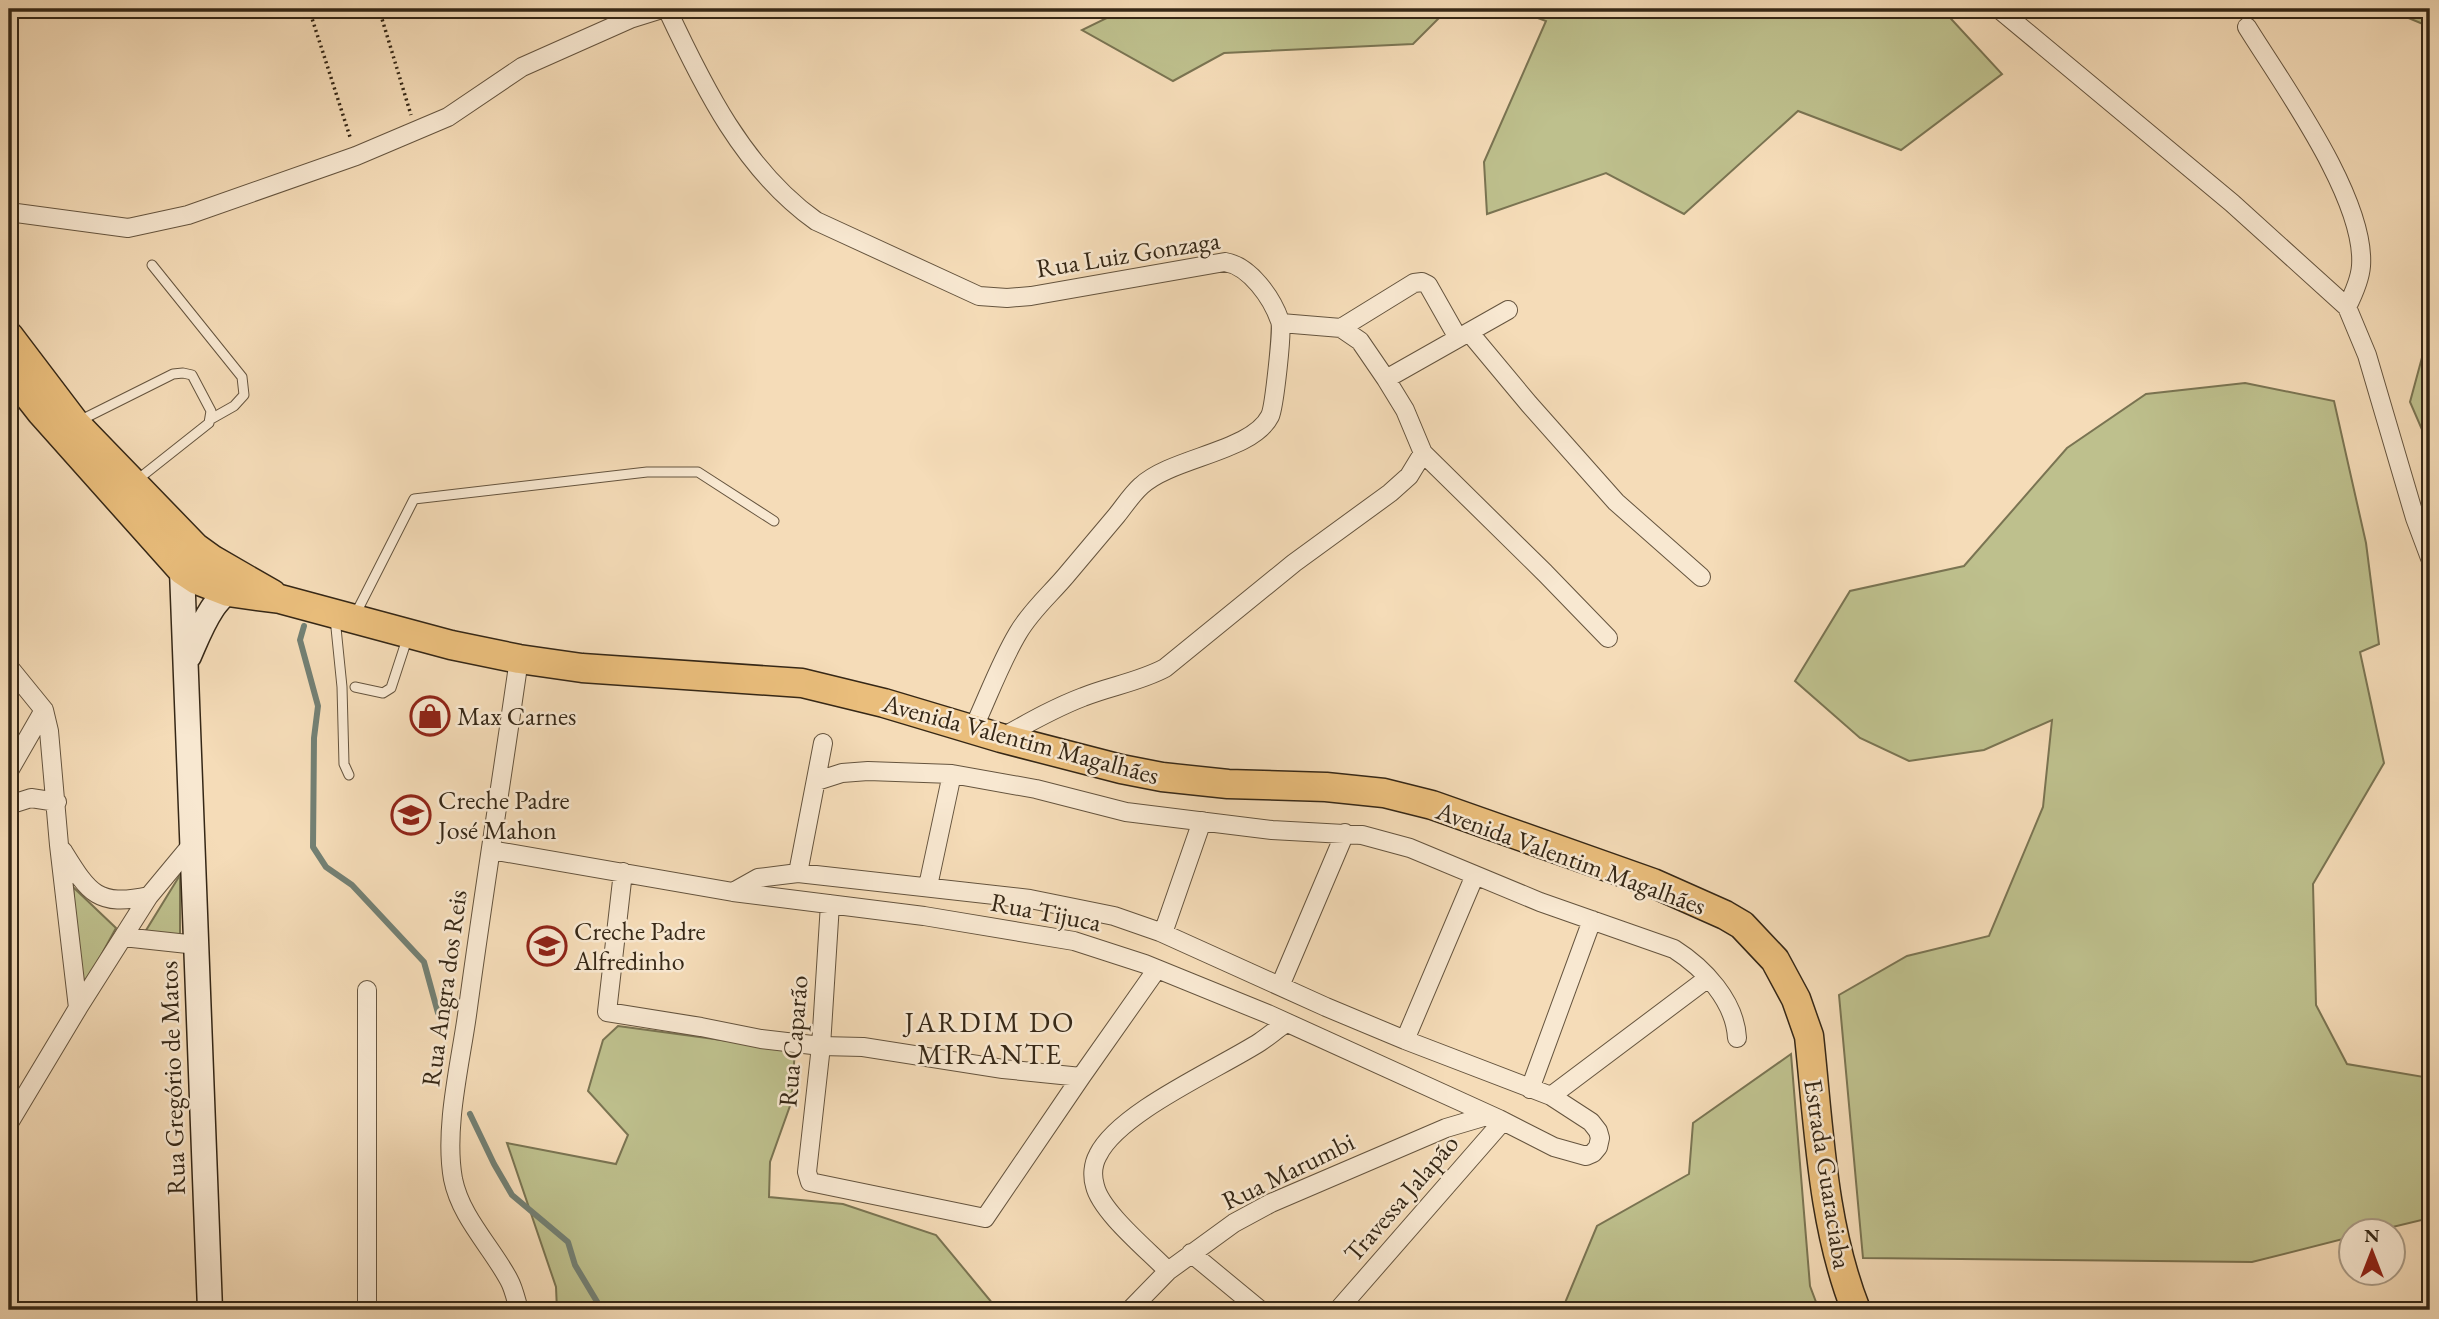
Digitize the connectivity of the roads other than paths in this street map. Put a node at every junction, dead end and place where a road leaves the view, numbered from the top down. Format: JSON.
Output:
{"nodes":[{"id":1,"x":664,"y":9,"type":"edge"},
{"id":2,"x":1999,"y":9,"type":"edge"},
{"id":3,"x":2247,"y":27,"type":"dead end"},
{"id":4,"x":9,"y":212,"type":"edge"},
{"id":5,"x":152,"y":265,"type":"dead end"},
{"id":6,"x":2347,"y":307,"type":"junction"},
{"id":7,"x":1508,"y":310,"type":"dead end"},
{"id":8,"x":1281,"y":323,"type":"junction"},
{"id":9,"x":1341,"y":328,"type":"junction"},
{"id":10,"x":1463,"y":335,"type":"junction"},
{"id":11,"x":9,"y":336,"type":"edge"},
{"id":12,"x":9,"y":371,"type":"edge"},
{"id":13,"x":1386,"y":379,"type":"junction"},
{"id":14,"x":211,"y":419,"type":"junction"},
{"id":15,"x":75,"y":423,"type":"junction"},
{"id":16,"x":1423,"y":453,"type":"junction"},
{"id":17,"x":133,"y":483,"type":"junction"},
{"id":18,"x":774,"y":521,"type":"dead end"},
{"id":19,"x":189,"y":558,"type":"junction"},
{"id":20,"x":2430,"y":558,"type":"edge"},
{"id":21,"x":1701,"y":577,"type":"dead end"},
{"id":22,"x":234,"y":583,"type":"junction"},
{"id":23,"x":343,"y":616,"type":"junction"},
{"id":24,"x":409,"y":634,"type":"junction"},
{"id":25,"x":1608,"y":638,"type":"dead end"},
{"id":26,"x":519,"y":659,"type":"junction"},
{"id":27,"x":186,"y":664,"type":"junction"},
{"id":28,"x":9,"y":667,"type":"edge"},
{"id":29,"x":355,"y":687,"type":"dead end"},
{"id":30,"x":44,"y":710,"type":"junction"},
{"id":31,"x":973,"y":729,"type":"junction"},
{"id":32,"x":1001,"y":738,"type":"junction"},
{"id":33,"x":823,"y":743,"type":"dead end"},
{"id":34,"x":9,"y":771,"type":"edge"},
{"id":35,"x":952,"y":774,"type":"junction"},
{"id":36,"x":349,"y":775,"type":"dead end"},
{"id":37,"x":817,"y":781,"type":"junction"},
{"id":38,"x":57,"y":802,"type":"junction"},
{"id":39,"x":9,"y":805,"type":"edge"},
{"id":40,"x":1202,"y":821,"type":"junction"},
{"id":41,"x":1345,"y":833,"type":"junction"},
{"id":42,"x":192,"y":843,"type":"junction"},
{"id":43,"x":59,"y":845,"type":"junction"},
{"id":44,"x":491,"y":850,"type":"junction"},
{"id":45,"x":623,"y":872,"type":"junction"},
{"id":46,"x":798,"y":873,"type":"junction"},
{"id":47,"x":1475,"y":875,"type":"junction"},
{"id":48,"x":928,"y":886,"type":"junction"},
{"id":49,"x":733,"y":892,"type":"junction"},
{"id":50,"x":149,"y":896,"type":"junction"},
{"id":51,"x":830,"y":904,"type":"junction"},
{"id":52,"x":1592,"y":920,"type":"junction"},
{"id":53,"x":1163,"y":933,"type":"junction"},
{"id":54,"x":123,"y":937,"type":"junction"},
{"id":55,"x":197,"y":945,"type":"junction"},
{"id":56,"x":1157,"y":970,"type":"junction"},
{"id":57,"x":1708,"y":978,"type":"junction"},
{"id":58,"x":1280,"y":986,"type":"junction"},
{"id":59,"x":367,"y":990,"type":"dead end"},
{"id":60,"x":78,"y":1008,"type":"junction"},
{"id":61,"x":1286,"y":1023,"type":"junction"},
{"id":62,"x":1809,"y":1036,"type":"joint"},
{"id":63,"x":1737,"y":1038,"type":"dead end"},
{"id":64,"x":1405,"y":1040,"type":"junction"},
{"id":65,"x":821,"y":1046,"type":"junction"},
{"id":66,"x":1081,"y":1077,"type":"junction"},
{"id":67,"x":1530,"y":1089,"type":"junction"},
{"id":68,"x":1551,"y":1096,"type":"junction"},
{"id":69,"x":1497,"y":1118,"type":"junction"},
{"id":70,"x":9,"y":1123,"type":"edge"},
{"id":71,"x":1191,"y":1253,"type":"junction"},
{"id":72,"x":1168,"y":1271,"type":"junction"},
{"id":73,"x":210,"y":1310,"type":"edge"},
{"id":74,"x":367,"y":1310,"type":"edge"},
{"id":75,"x":519,"y":1310,"type":"edge"},
{"id":76,"x":1130,"y":1310,"type":"edge"},
{"id":77,"x":1260,"y":1310,"type":"edge"},
{"id":78,"x":1338,"y":1310,"type":"edge"},
{"id":79,"x":1856,"y":1310,"type":"edge"}],
"edges":[{"from":1,"to":4,"type":"street"},
{"from":1,"to":8,"type":"street","name":"Rua Luiz Gonzaga"},
{"from":2,"to":6,"type":"street"},
{"from":3,"to":6,"type":"street"},
{"from":5,"to":14,"type":"lane"},
{"from":6,"to":20,"type":"street"},
{"from":7,"to":10,"type":"street"},
{"from":8,"to":9,"type":"street"},
{"from":8,"to":31,"type":"street"},
{"from":9,"to":10,"type":"street"},
{"from":9,"to":13,"type":"street"},
{"from":10,"to":13,"type":"street"},
{"from":10,"to":21,"type":"street"},
{"from":11,"to":15,"type":"main road","name":"Avenida Valentim Magalhães"},
{"from":12,"to":19,"type":"main road","name":"Avenida Valentim Magalhães"},
{"from":13,"to":16,"type":"street"},
{"from":14,"to":15,"type":"lane"},
{"from":14,"to":17,"type":"lane"},
{"from":15,"to":17,"type":"main road","name":"Avenida Valentim Magalhães"},
{"from":16,"to":25,"type":"street"},
{"from":16,"to":32,"type":"street"},
{"from":17,"to":19,"type":"main road","name":"Avenida Valentim Magalhães"},
{"from":18,"to":23,"type":"lane"},
{"from":19,"to":22,"type":"main road","name":"Avenida Valentim Magalhães"},
{"from":19,"to":27,"type":"street","name":"Rua Gregório de Matos"},
{"from":22,"to":23,"type":"main road","name":"Avenida Valentim Magalhães"},
{"from":22,"to":27,"type":"street"},
{"from":23,"to":24,"type":"main road","name":"Avenida Valentim Magalhães"},
{"from":23,"to":36,"type":"lane"},
{"from":24,"to":26,"type":"main road","name":"Avenida Valentim Magalhães"},
{"from":24,"to":29,"type":"lane"},
{"from":26,"to":31,"type":"main road","name":"Avenida Valentim Magalhães"},
{"from":26,"to":44,"type":"street","name":"Rua Angra dos Reis"},
{"from":27,"to":42,"type":"street","name":"Rua Gregório de Matos"},
{"from":28,"to":30,"type":"street"},
{"from":30,"to":34,"type":"street"},
{"from":30,"to":38,"type":"street"},
{"from":31,"to":32,"type":"main road","name":"Avenida Valentim Magalhães"},
{"from":32,"to":62,"type":"main road","name":"Avenida Valentim Magalhães"},
{"from":33,"to":37,"type":"street"},
{"from":35,"to":37,"type":"street"},
{"from":35,"to":40,"type":"street"},
{"from":35,"to":48,"type":"street"},
{"from":37,"to":46,"type":"street"},
{"from":38,"to":39,"type":"street"},
{"from":38,"to":43,"type":"street"},
{"from":40,"to":41,"type":"street"},
{"from":40,"to":53,"type":"street"},
{"from":41,"to":47,"type":"street"},
{"from":41,"to":58,"type":"street"},
{"from":42,"to":50,"type":"street"},
{"from":42,"to":55,"type":"street","name":"Rua Gregório de Matos"},
{"from":43,"to":50,"type":"street"},
{"from":43,"to":60,"type":"street"},
{"from":44,"to":45,"type":"street","name":"Rua Tijuca"},
{"from":44,"to":75,"type":"street","name":"Rua Angra dos Reis"},
{"from":45,"to":49,"type":"street","name":"Rua Tijuca"},
{"from":45,"to":65,"type":"street"},
{"from":46,"to":48,"type":"street"},
{"from":46,"to":49,"type":"street"},
{"from":47,"to":52,"type":"street"},
{"from":47,"to":64,"type":"street"},
{"from":48,"to":53,"type":"street"},
{"from":49,"to":51,"type":"street","name":"Rua Tijuca"},
{"from":50,"to":54,"type":"street"},
{"from":51,"to":56,"type":"street","name":"Rua Tijuca"},
{"from":51,"to":65,"type":"street","name":"Rua Caparão"},
{"from":52,"to":57,"type":"street"},
{"from":52,"to":67,"type":"street"},
{"from":53,"to":58,"type":"street"},
{"from":54,"to":55,"type":"street"},
{"from":54,"to":60,"type":"street"},
{"from":55,"to":73,"type":"street","name":"Rua Gregório de Matos"},
{"from":56,"to":61,"type":"street","name":"Rua Tijuca"},
{"from":56,"to":66,"type":"street"},
{"from":57,"to":63,"type":"street"},
{"from":57,"to":68,"type":"street"},
{"from":58,"to":64,"type":"street"},
{"from":59,"to":74,"type":"street"},
{"from":60,"to":70,"type":"street"},
{"from":61,"to":69,"type":"street","name":"Rua Tijuca"},
{"from":61,"to":72,"type":"street"},
{"from":62,"to":79,"type":"main road","name":"Estrada Guaraciaba"},
{"from":64,"to":67,"type":"street"},
{"from":65,"to":66,"type":"street"},
{"from":65,"to":66,"type":"street","name":"Rua Caparão"},
{"from":67,"to":68,"type":"street"},
{"from":68,"to":69,"type":"street","name":"Rua Tijuca"},
{"from":69,"to":71,"type":"street","name":"Rua Marumbi"},
{"from":69,"to":78,"type":"street","name":"Travessa Jalapão"},
{"from":71,"to":72,"type":"street","name":"Rua Marumbi"},
{"from":71,"to":77,"type":"street"},
{"from":72,"to":76,"type":"street","name":"Rua Marumbi"}]}
